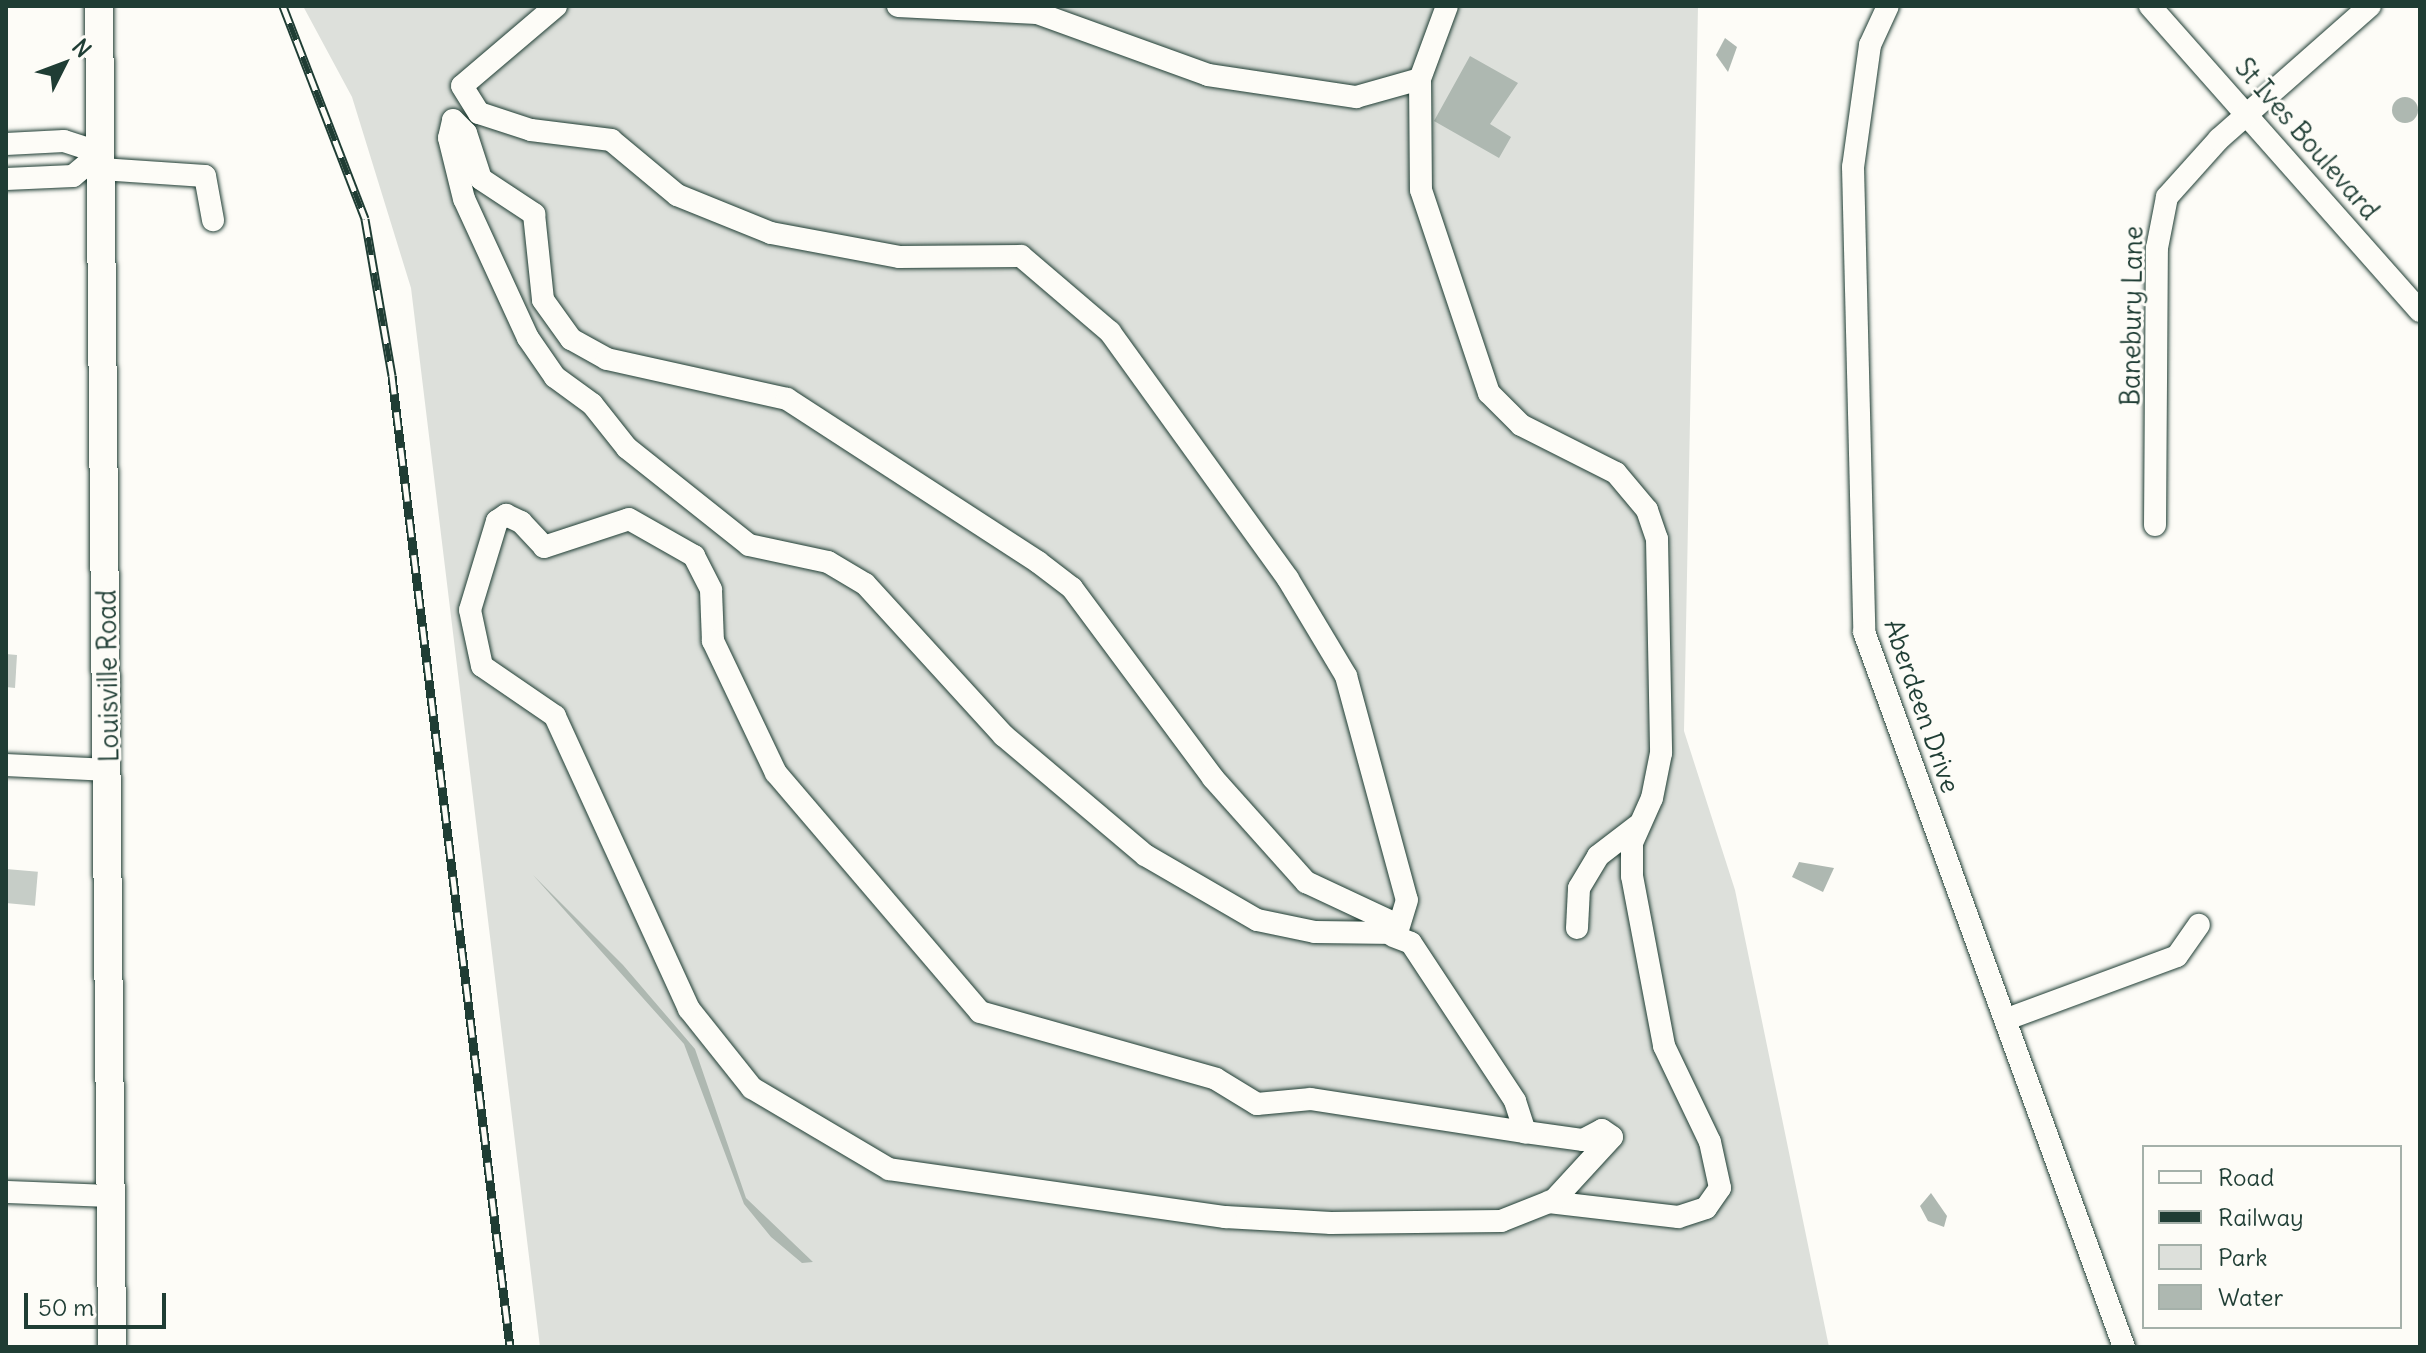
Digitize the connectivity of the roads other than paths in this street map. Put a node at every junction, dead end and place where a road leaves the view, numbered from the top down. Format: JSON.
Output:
{"nodes":[{"id":1,"x":99,"y":6,"type":"edge"},
{"id":2,"x":556,"y":6,"type":"edge"},
{"id":3,"x":898,"y":6,"type":"edge"},
{"id":4,"x":1447,"y":6,"type":"edge"},
{"id":5,"x":1888,"y":6,"type":"edge"},
{"id":6,"x":2150,"y":6,"type":"edge"},
{"id":7,"x":2370,"y":6,"type":"edge"},
{"id":8,"x":1420,"y":79,"type":"junction"},
{"id":9,"x":462,"y":86,"type":"junction"},
{"id":10,"x":2248,"y":114,"type":"junction"},
{"id":11,"x":449,"y":126,"type":"junction"},
{"id":12,"x":6,"y":144,"type":"edge"},
{"id":13,"x":100,"y":161,"type":"junction"},
{"id":14,"x":6,"y":179,"type":"edge"},
{"id":15,"x":213,"y":220,"type":"dead end"},
{"id":16,"x":2420,"y":311,"type":"edge"},
{"id":17,"x":2155,"y":525,"type":"dead end"},
{"id":18,"x":6,"y":765,"type":"edge"},
{"id":19,"x":109,"y":770,"type":"junction"},
{"id":20,"x":1637,"y":826,"type":"junction"},
{"id":21,"x":2199,"y":925,"type":"dead end"},
{"id":22,"x":1577,"y":928,"type":"dead end"},
{"id":23,"x":1396,"y":930,"type":"junction"},
{"id":24,"x":2007,"y":1019,"type":"junction"},
{"id":25,"x":1525,"y":1132,"type":"junction"},
{"id":26,"x":6,"y":1192,"type":"edge"},
{"id":27,"x":111,"y":1196,"type":"junction"},
{"id":28,"x":1549,"y":1202,"type":"junction"},
{"id":29,"x":112,"y":1347,"type":"edge"},
{"id":30,"x":2124,"y":1347,"type":"edge"}],
"edges":[{"from":1,"to":13,"type":"main road","name":"Louisville Road"},
{"from":2,"to":9,"type":"street"},
{"from":3,"to":8,"type":"street"},
{"from":4,"to":8,"type":"street"},
{"from":5,"to":24,"type":"street","name":"Aberdeen Drive"},
{"from":6,"to":10,"type":"street","name":"St Ives Boulevard"},
{"from":7,"to":10,"type":"street","name":"Banebury Lane"},
{"from":8,"to":20,"type":"street"},
{"from":9,"to":11,"type":"street"},
{"from":9,"to":23,"type":"street"},
{"from":10,"to":16,"type":"street","name":"St Ives Boulevard"},
{"from":10,"to":17,"type":"street","name":"Banebury Lane"},
{"from":11,"to":23,"type":"street"},
{"from":11,"to":23,"type":"street"},
{"from":12,"to":13,"type":"street"},
{"from":13,"to":14,"type":"street"},
{"from":13,"to":15,"type":"street"},
{"from":13,"to":19,"type":"main road","name":"Louisville Road"},
{"from":18,"to":19,"type":"street"},
{"from":19,"to":27,"type":"main road","name":"Louisville Road"},
{"from":20,"to":22,"type":"street"},
{"from":20,"to":28,"type":"street"},
{"from":21,"to":24,"type":"street"},
{"from":23,"to":25,"type":"street"},
{"from":24,"to":30,"type":"street","name":"Aberdeen Drive"},
{"from":25,"to":28,"type":"street"},
{"from":25,"to":28,"type":"street"},
{"from":26,"to":27,"type":"street"},
{"from":27,"to":29,"type":"main road","name":"Louisville Road"}]}
